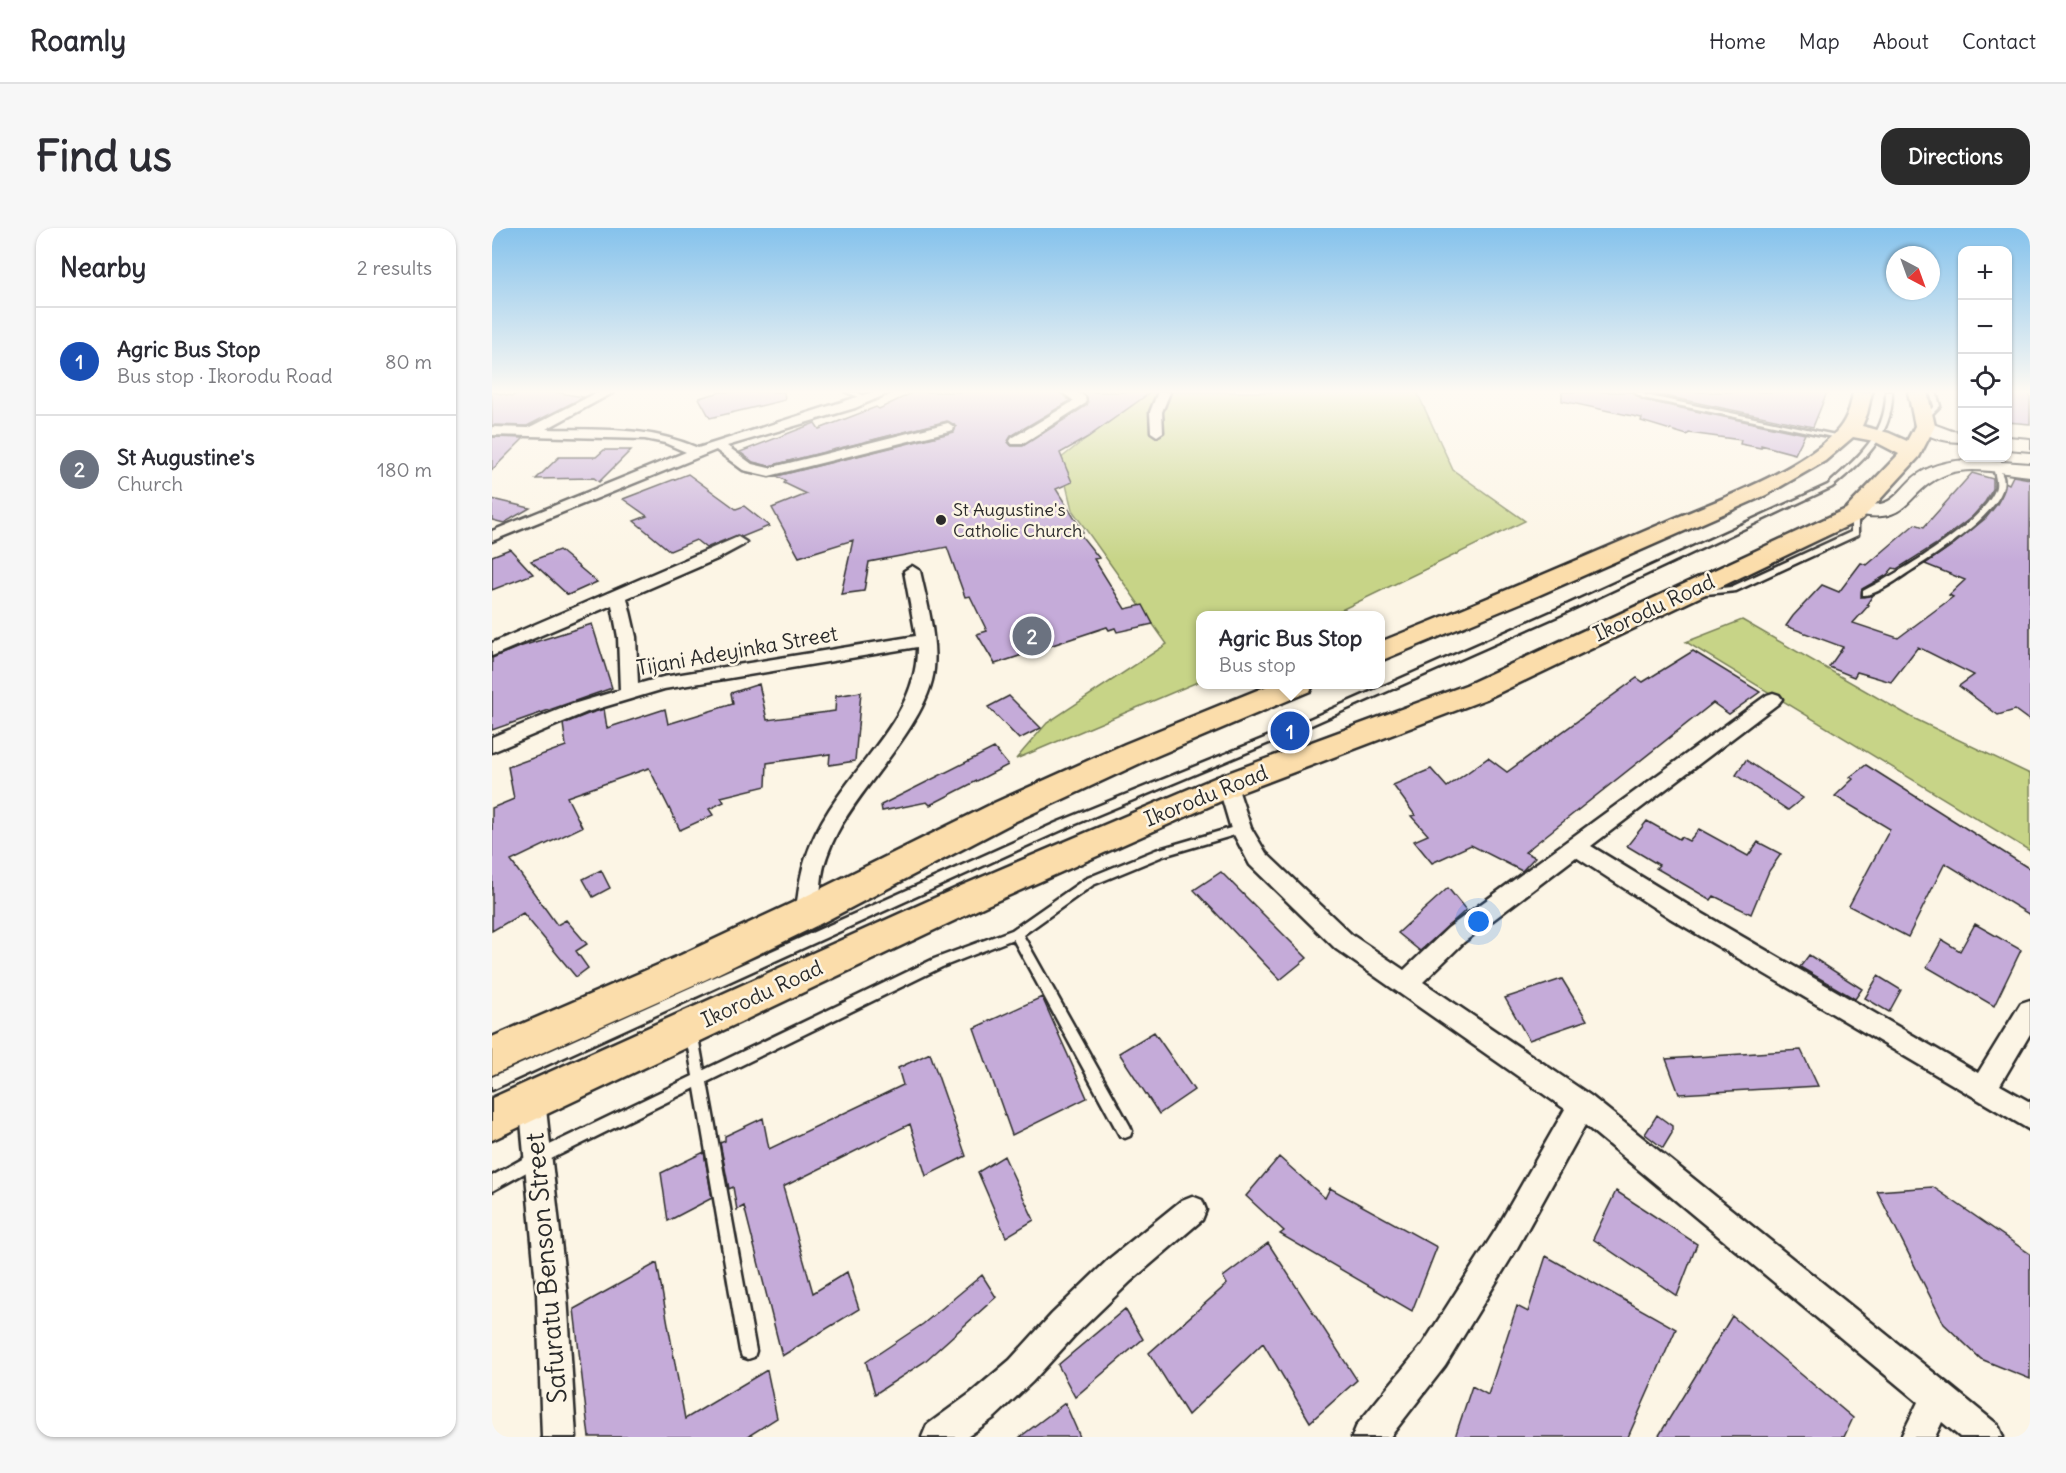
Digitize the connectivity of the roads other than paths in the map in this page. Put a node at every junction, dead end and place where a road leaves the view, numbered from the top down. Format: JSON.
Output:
{"nodes":[{"id":1,"x":686,"y":448,"type":"edge"},
{"id":2,"x":709,"y":448,"type":"edge"},
{"id":3,"x":722,"y":448,"type":"edge"},
{"id":4,"x":863,"y":448,"type":"edge"},
{"id":5,"x":1824,"y":448,"type":"edge"},
{"id":6,"x":1867,"y":448,"type":"edge"},
{"id":7,"x":1899,"y":448,"type":"edge"},
{"id":8,"x":696,"y":453,"type":"junction"},
{"id":9,"x":1982,"y":462,"type":"edge"},
{"id":10,"x":1996,"y":468,"type":"junction"},
{"id":11,"x":2030,"y":470,"type":"edge"},
{"id":12,"x":1856,"y":511,"type":"junction"},
{"id":13,"x":492,"y":536,"type":"edge"},
{"id":14,"x":738,"y":542,"type":"dead end"},
{"id":15,"x":912,"y":571,"type":"dead end"},
{"id":16,"x":1866,"y":593,"type":"dead end"},
{"id":17,"x":618,"y":595,"type":"junction"},
{"id":18,"x":926,"y":640,"type":"junction"},
{"id":19,"x":492,"y":650,"type":"edge"},
{"id":20,"x":1385,"y":650,"type":"edge"},
{"id":21,"x":1288,"y":689,"type":"edge"},
{"id":22,"x":1385,"y":689,"type":"edge"},
{"id":23,"x":1385,"y":689,"type":"edge"},
{"id":24,"x":629,"y":693,"type":"junction"},
{"id":25,"x":1773,"y":699,"type":"dead end"},
{"id":26,"x":492,"y":745,"type":"edge"},
{"id":27,"x":1228,"y":785,"type":"junction"},
{"id":28,"x":1240,"y":829,"type":"junction"},
{"id":29,"x":1575,"y":846,"type":"junction"},
{"id":30,"x":805,"y":914,"type":"junction"},
{"id":31,"x":1016,"y":933,"type":"junction"},
{"id":32,"x":1406,"y":984,"type":"junction"},
{"id":33,"x":2030,"y":1011,"type":"edge"},
{"id":34,"x":690,"y":1027,"type":"junction"},
{"id":35,"x":492,"y":1056,"type":"edge"},
{"id":36,"x":699,"y":1079,"type":"junction"},
{"id":37,"x":492,"y":1084,"type":"edge"},
{"id":38,"x":1983,"y":1089,"type":"junction"},
{"id":39,"x":532,"y":1100,"type":"junction"},
{"id":40,"x":1582,"y":1105,"type":"junction"},
{"id":41,"x":2030,"y":1117,"type":"edge"},
{"id":42,"x":492,"y":1119,"type":"edge"},
{"id":43,"x":1125,"y":1131,"type":"dead end"},
{"id":44,"x":538,"y":1158,"type":"junction"},
{"id":45,"x":492,"y":1184,"type":"edge"},
{"id":46,"x":1192,"y":1210,"type":"dead end"},
{"id":47,"x":748,"y":1351,"type":"dead end"},
{"id":48,"x":1938,"y":1396,"type":"junction"},
{"id":49,"x":559,"y":1437,"type":"edge"},
{"id":50,"x":939,"y":1437,"type":"edge"},
{"id":51,"x":1369,"y":1437,"type":"edge"},
{"id":52,"x":1918,"y":1437,"type":"edge"},
{"id":53,"x":1986,"y":1437,"type":"edge"}],
"edges":[{"from":1,"to":8,"type":"street"},
{"from":2,"to":8,"type":"street"},
{"from":3,"to":4,"type":"street"},
{"from":5,"to":20,"type":"highway"},
{"from":6,"to":22,"type":"lane"},
{"from":7,"to":12,"type":"highway","name":"Ikorodu Road"},
{"from":8,"to":13,"type":"street"},
{"from":9,"to":10,"type":"street"},
{"from":10,"to":11,"type":"street"},
{"from":10,"to":12,"type":"street"},
{"from":10,"to":16,"type":"lane"},
{"from":12,"to":27,"type":"highway","name":"Ikorodu Road"},
{"from":14,"to":17,"type":"street"},
{"from":15,"to":18,"type":"street"},
{"from":17,"to":19,"type":"street"},
{"from":17,"to":24,"type":"street"},
{"from":18,"to":24,"type":"street","name":"Tijani Adeyinka Street"},
{"from":18,"to":30,"type":"street"},
{"from":21,"to":30,"type":"highway"},
{"from":23,"to":37,"type":"lane"},
{"from":24,"to":26,"type":"street","name":"Tijani Adeyinka Street"},
{"from":25,"to":29,"type":"street"},
{"from":27,"to":28,"type":"street"},
{"from":27,"to":34,"type":"highway","name":"Ikorodu Road"},
{"from":28,"to":31,"type":"lane"},
{"from":28,"to":32,"type":"street"},
{"from":29,"to":32,"type":"street"},
{"from":29,"to":38,"type":"street"},
{"from":30,"to":35,"type":"highway"},
{"from":31,"to":36,"type":"lane"},
{"from":31,"to":43,"type":"lane"},
{"from":32,"to":40,"type":"street"},
{"from":33,"to":38,"type":"street"},
{"from":34,"to":36,"type":"lane"},
{"from":34,"to":39,"type":"highway","name":"Ikorodu Road"},
{"from":36,"to":44,"type":"lane"},
{"from":36,"to":47,"type":"lane"},
{"from":38,"to":41,"type":"street"},
{"from":39,"to":42,"type":"highway","name":"Ikorodu Road"},
{"from":39,"to":44,"type":"street","name":"Safuratu Benson Street"},
{"from":40,"to":48,"type":"street"},
{"from":40,"to":51,"type":"street"},
{"from":44,"to":45,"type":"lane"},
{"from":44,"to":49,"type":"street","name":"Safuratu Benson Street"},
{"from":46,"to":50,"type":"street"},
{"from":48,"to":52,"type":"street"},
{"from":48,"to":53,"type":"street"}]}
